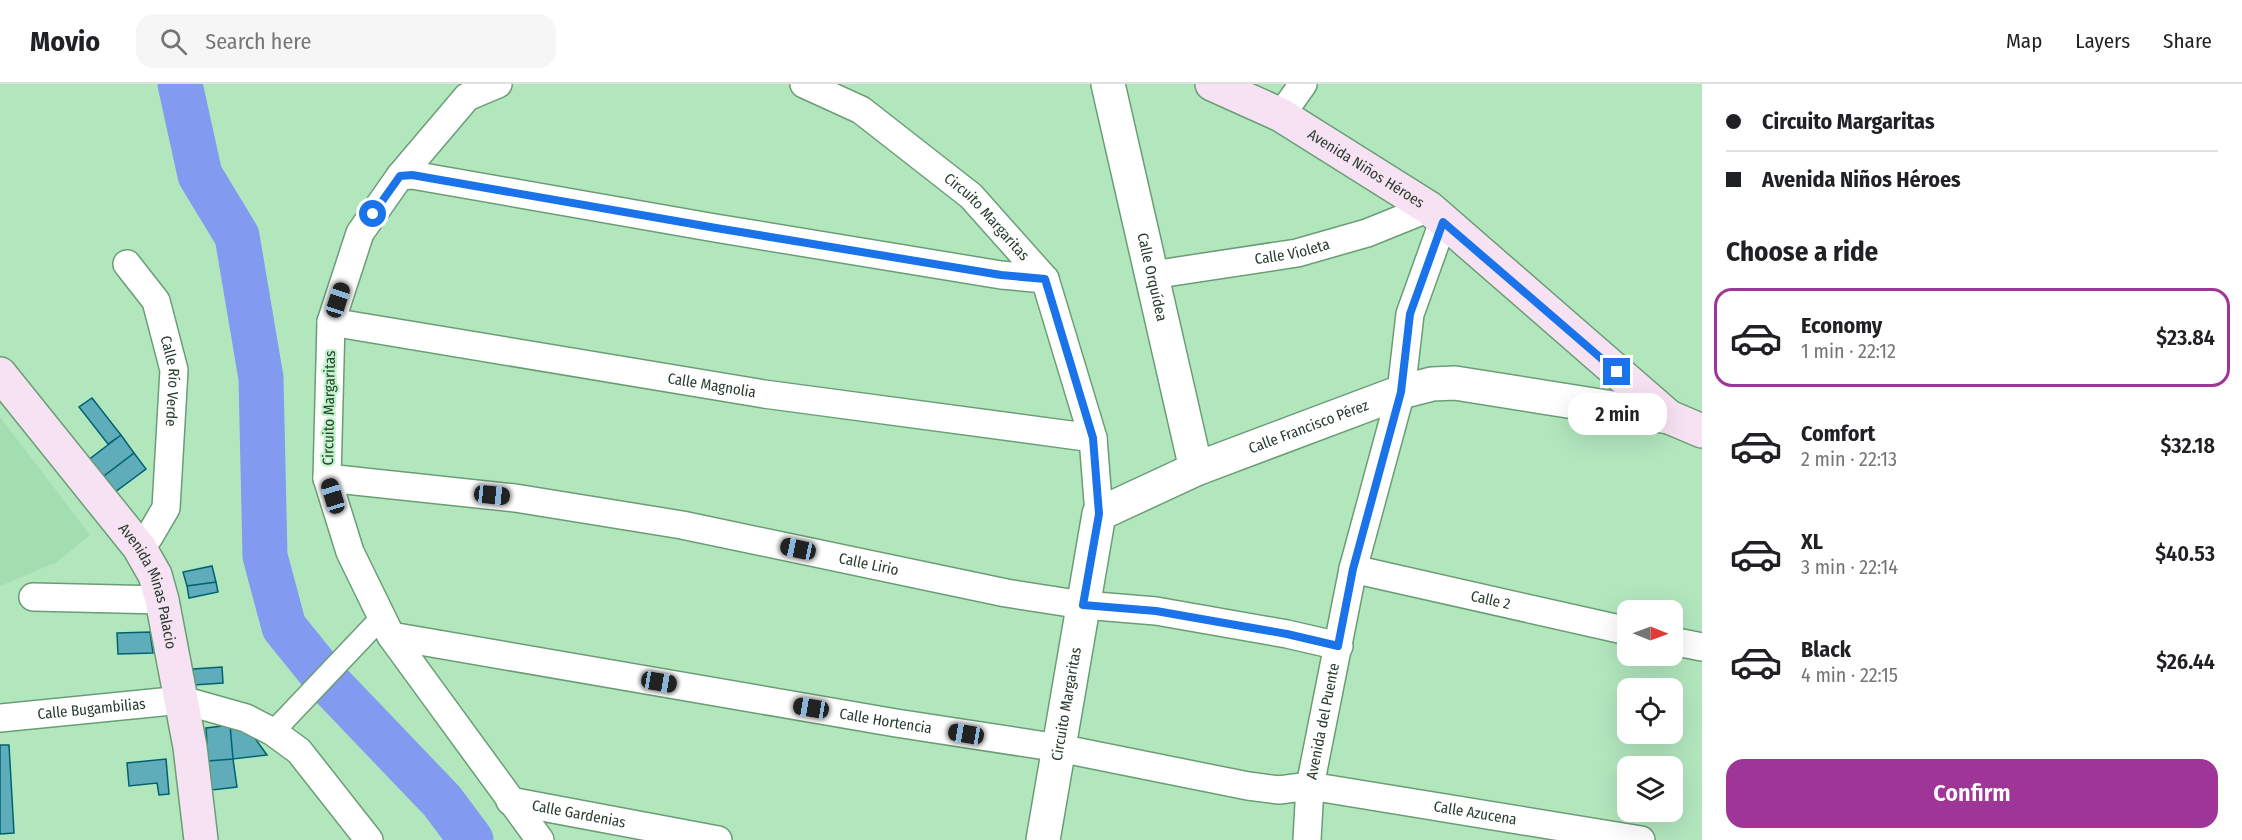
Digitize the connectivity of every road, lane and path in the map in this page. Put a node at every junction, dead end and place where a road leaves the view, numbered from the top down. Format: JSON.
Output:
{"nodes":[{"id":1,"x":498,"y":84,"type":"edge"},
{"id":2,"x":804,"y":84,"type":"edge"},
{"id":3,"x":1108,"y":84,"type":"edge"},
{"id":4,"x":1212,"y":84,"type":"edge"},
{"id":5,"x":1303,"y":84,"type":"edge"},
{"id":6,"x":1281,"y":115,"type":"junction"},
{"id":7,"x":400,"y":176,"type":"junction"},
{"id":8,"x":1436,"y":215,"type":"junction"},
{"id":9,"x":127,"y":264,"type":"dead end"},
{"id":10,"x":1152,"y":275,"type":"junction"},
{"id":11,"x":1045,"y":279,"type":"junction"},
{"id":12,"x":331,"y":322,"type":"junction"},
{"id":13,"x":0,"y":374,"type":"edge"},
{"id":14,"x":1401,"y":392,"type":"junction"},
{"id":15,"x":1670,"y":417,"type":"junction"},
{"id":16,"x":1702,"y":431,"type":"edge"},
{"id":17,"x":1093,"y":438,"type":"junction"},
{"id":18,"x":1196,"y":469,"type":"junction"},
{"id":19,"x":327,"y":478,"type":"junction"},
{"id":20,"x":1099,"y":514,"type":"junction"},
{"id":21,"x":139,"y":548,"type":"junction"},
{"id":22,"x":1353,"y":569,"type":"junction"},
{"id":23,"x":33,"y":597,"type":"dead end"},
{"id":24,"x":162,"y":600,"type":"junction"},
{"id":25,"x":1083,"y":605,"type":"junction"},
{"id":26,"x":387,"y":626,"type":"junction"},
{"id":27,"x":1617,"y":628,"type":"edge"},
{"id":28,"x":1683,"y":643,"type":"edge"},
{"id":29,"x":1338,"y":646,"type":"junction"},
{"id":30,"x":1702,"y":647,"type":"edge"},
{"id":31,"x":182,"y":700,"type":"junction"},
{"id":32,"x":0,"y":718,"type":"edge"},
{"id":33,"x":273,"y":732,"type":"junction"},
{"id":34,"x":1059,"y":748,"type":"junction"},
{"id":35,"x":1310,"y":786,"type":"junction"},
{"id":36,"x":510,"y":801,"type":"junction"},
{"id":37,"x":201,"y":840,"type":"edge"},
{"id":38,"x":369,"y":840,"type":"edge"},
{"id":39,"x":540,"y":840,"type":"edge"},
{"id":40,"x":718,"y":840,"type":"edge"},
{"id":41,"x":1043,"y":840,"type":"edge"},
{"id":42,"x":1306,"y":840,"type":"edge"},
{"id":43,"x":1641,"y":840,"type":"edge"}],
"edges":[{"from":1,"to":7,"type":"street","name":"Circuito Margaritas"},
{"from":2,"to":11,"type":"street","name":"Circuito Margaritas"},
{"from":3,"to":10,"type":"street","name":"Calle Orquídea"},
{"from":4,"to":6,"type":"main road","name":"Avenida Niños Héroes"},
{"from":5,"to":6,"type":"street"},
{"from":6,"to":8,"type":"main road","name":"Avenida Niños Héroes"},
{"from":7,"to":11,"type":"street"},
{"from":7,"to":12,"type":"street","name":"Circuito Margaritas"},
{"from":8,"to":10,"type":"street","name":"Calle Violeta"},
{"from":8,"to":14,"type":"street","name":"Avenida del Puente"},
{"from":8,"to":15,"type":"main road","name":"Avenida Niños Héroes"},
{"from":9,"to":21,"type":"street","name":"Calle Río Verde"},
{"from":10,"to":18,"type":"street","name":"Calle Orquídea"},
{"from":11,"to":17,"type":"street","name":"Circuito Margaritas"},
{"from":12,"to":17,"type":"street","name":"Calle Magnolia"},
{"from":12,"to":19,"type":"street","name":"Circuito Margaritas"},
{"from":13,"to":21,"type":"main road","name":"Avenida Minas Palacio"},
{"from":14,"to":15,"type":"street","name":"Calle Francisco Pérez"},
{"from":14,"to":18,"type":"street","name":"Calle Francisco Pérez"},
{"from":14,"to":22,"type":"street","name":"Avenida del Puente"},
{"from":15,"to":16,"type":"main road","name":"Avenida Niños Héroes"},
{"from":17,"to":20,"type":"street","name":"Circuito Margaritas"},
{"from":18,"to":20,"type":"street","name":"Calle Francisco Pérez"},
{"from":19,"to":25,"type":"street","name":"Calle Lirio"},
{"from":19,"to":26,"type":"street","name":"Circuito Margaritas"},
{"from":20,"to":25,"type":"street","name":"Circuito Margaritas"},
{"from":21,"to":24,"type":"main road","name":"Avenida Minas Palacio"},
{"from":22,"to":27,"type":"street","name":"Calle 2"},
{"from":22,"to":29,"type":"street","name":"Avenida del Puente"},
{"from":23,"to":24,"type":"street"},
{"from":24,"to":31,"type":"main road","name":"Avenida Minas Palacio"},
{"from":25,"to":29,"type":"street","name":"Calle Lirio"},
{"from":25,"to":34,"type":"street","name":"Circuito Margaritas"},
{"from":26,"to":33,"type":"street"},
{"from":26,"to":34,"type":"street","name":"Calle Hortencia"},
{"from":26,"to":36,"type":"street","name":"Circuito Margaritas"},
{"from":28,"to":30,"type":"street"},
{"from":29,"to":35,"type":"street","name":"Avenida del Puente"},
{"from":31,"to":32,"type":"street","name":"Calle Bugambilias"},
{"from":31,"to":33,"type":"street"},
{"from":31,"to":37,"type":"main road","name":"Avenida Minas Palacio"},
{"from":33,"to":38,"type":"street"},
{"from":34,"to":35,"type":"street","name":"Calle Hortencia"},
{"from":34,"to":41,"type":"street","name":"Circuito Margaritas"},
{"from":35,"to":42,"type":"street","name":"Avenida del Puente"},
{"from":35,"to":43,"type":"street","name":"Calle Azucena"},
{"from":36,"to":39,"type":"street","name":"Circuito Margaritas"},
{"from":36,"to":40,"type":"street","name":"Calle Gardenias"}]}
